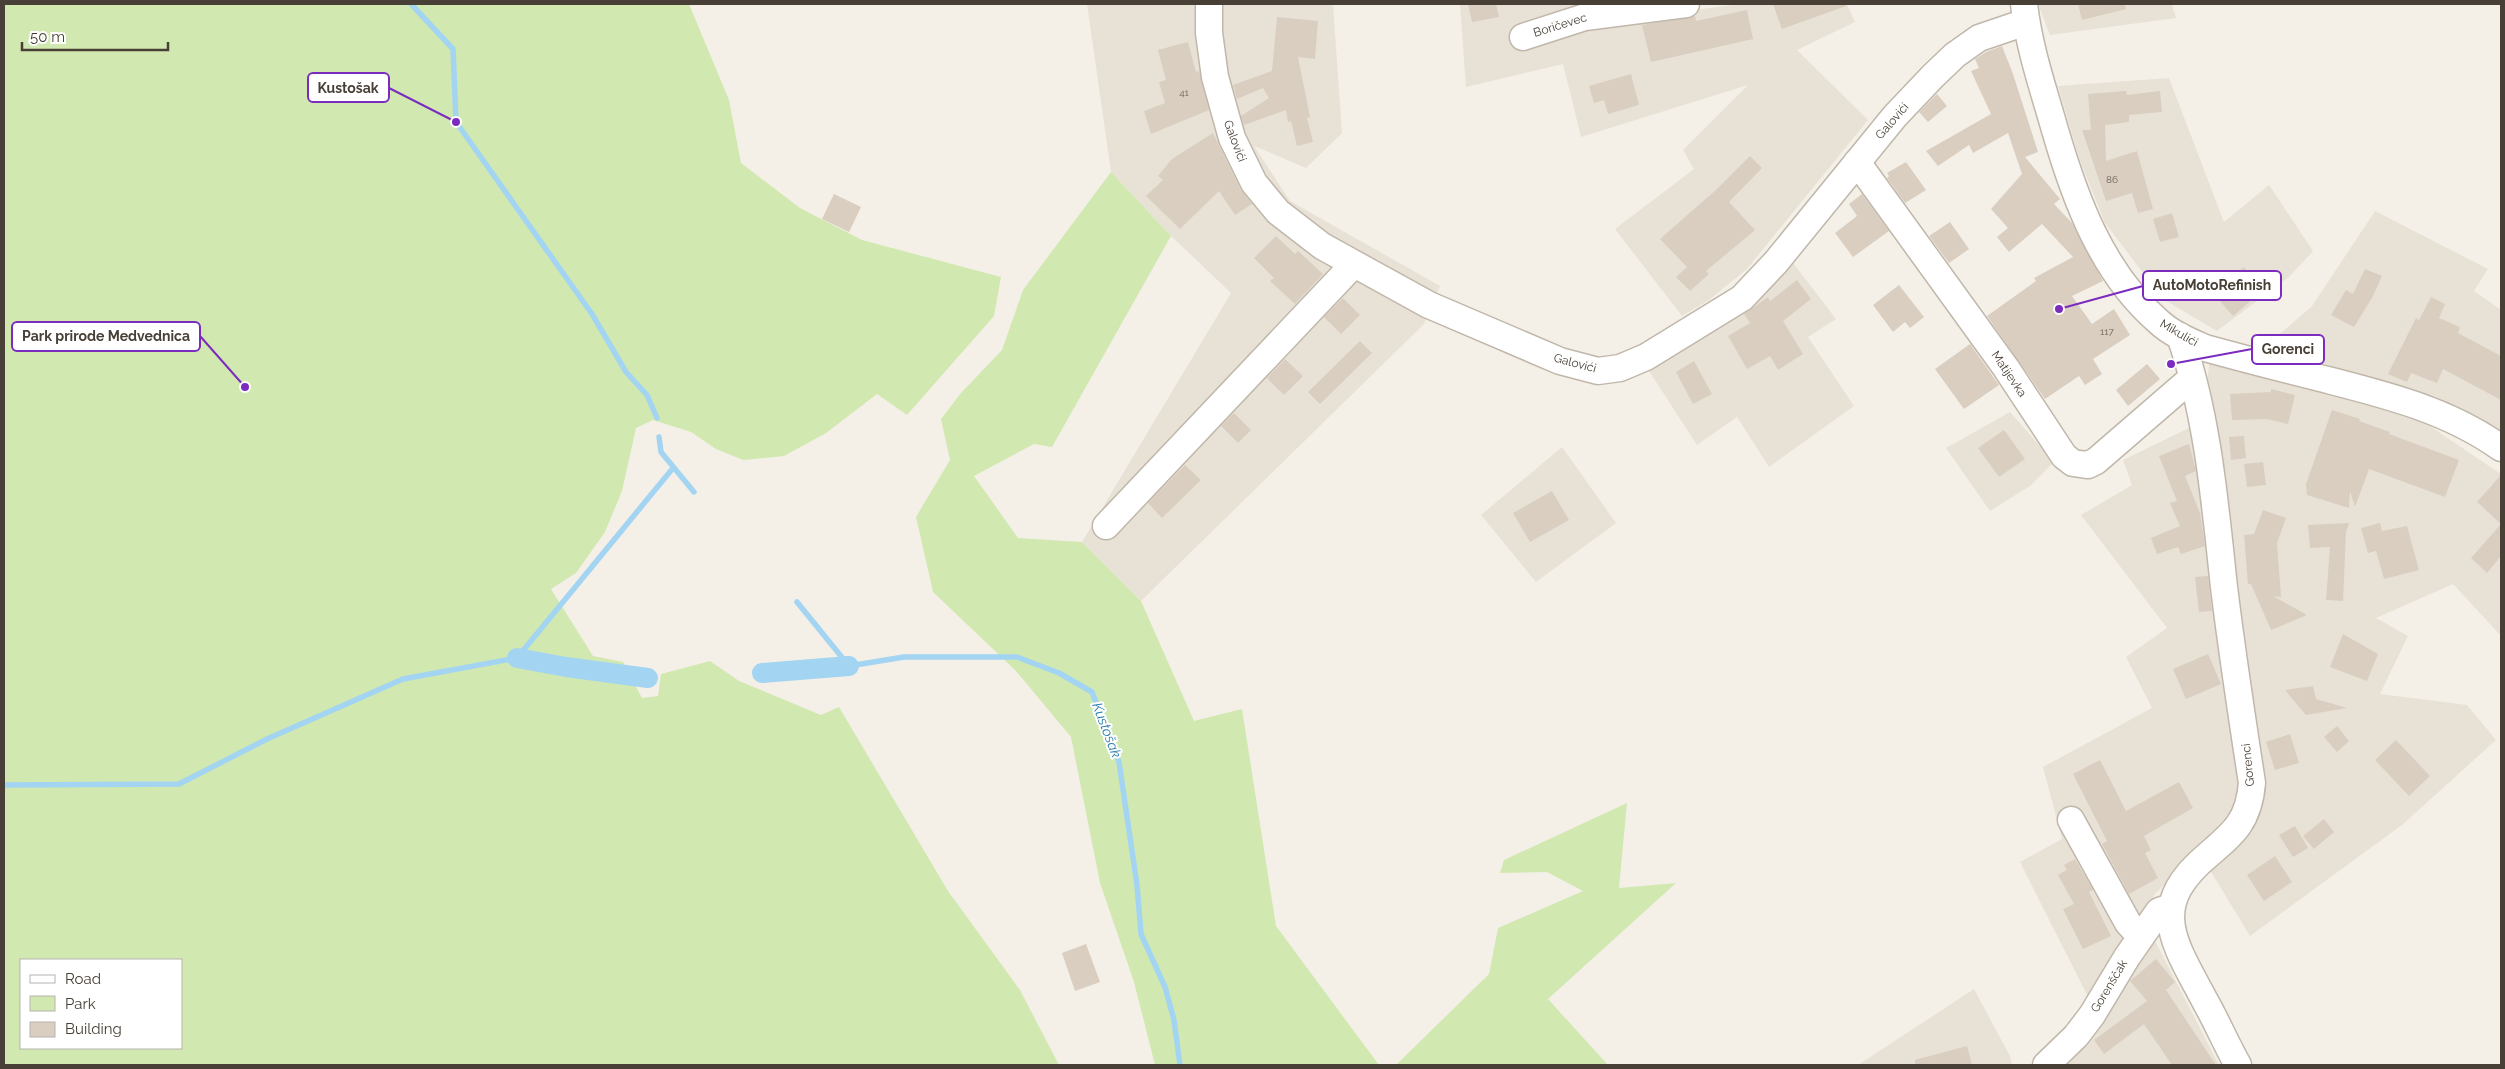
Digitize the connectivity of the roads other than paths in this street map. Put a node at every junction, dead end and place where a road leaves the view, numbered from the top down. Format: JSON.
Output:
{"nodes":[{"id":1,"x":1209,"y":4,"type":"edge"},
{"id":2,"x":1686,"y":4,"type":"edge"},
{"id":3,"x":2025,"y":13,"type":"edge"},
{"id":4,"x":1523,"y":37,"type":"dead end"},
{"id":5,"x":1857,"y":162,"type":"junction"},
{"id":6,"x":1354,"y":264,"type":"junction"},
{"id":7,"x":2180,"y":336,"type":"junction"},
{"id":8,"x":2192,"y":378,"type":"junction"},
{"id":9,"x":2501,"y":448,"type":"edge"},
{"id":10,"x":1106,"y":526,"type":"dead end"},
{"id":11,"x":2071,"y":820,"type":"dead end"},
{"id":12,"x":2171,"y":907,"type":"junction"},
{"id":13,"x":2140,"y":936,"type":"junction"},
{"id":14,"x":2046,"y":1065,"type":"edge"},
{"id":15,"x":2238,"y":1065,"type":"edge"}],
"edges":[{"from":1,"to":6,"type":"street","name":"Galovići"},
{"from":2,"to":4,"type":"street","name":"Boričevec"},
{"from":3,"to":5,"type":"street","name":"Galovići"},
{"from":3,"to":7,"type":"street","name":"Mikulići"},
{"from":5,"to":6,"type":"street","name":"Galovići"},
{"from":5,"to":8,"type":"street","name":"Matijevka"},
{"from":6,"to":10,"type":"street"},
{"from":7,"to":8,"type":"street","name":"Gorenci"},
{"from":7,"to":9,"type":"street","name":"Mikulići"},
{"from":8,"to":12,"type":"street","name":"Gorenci"},
{"from":11,"to":13,"type":"street"},
{"from":12,"to":13,"type":"street","name":"Gorenščak"},
{"from":12,"to":15,"type":"street","name":"Gorenci"},
{"from":13,"to":14,"type":"street","name":"Gorenščak"}]}
